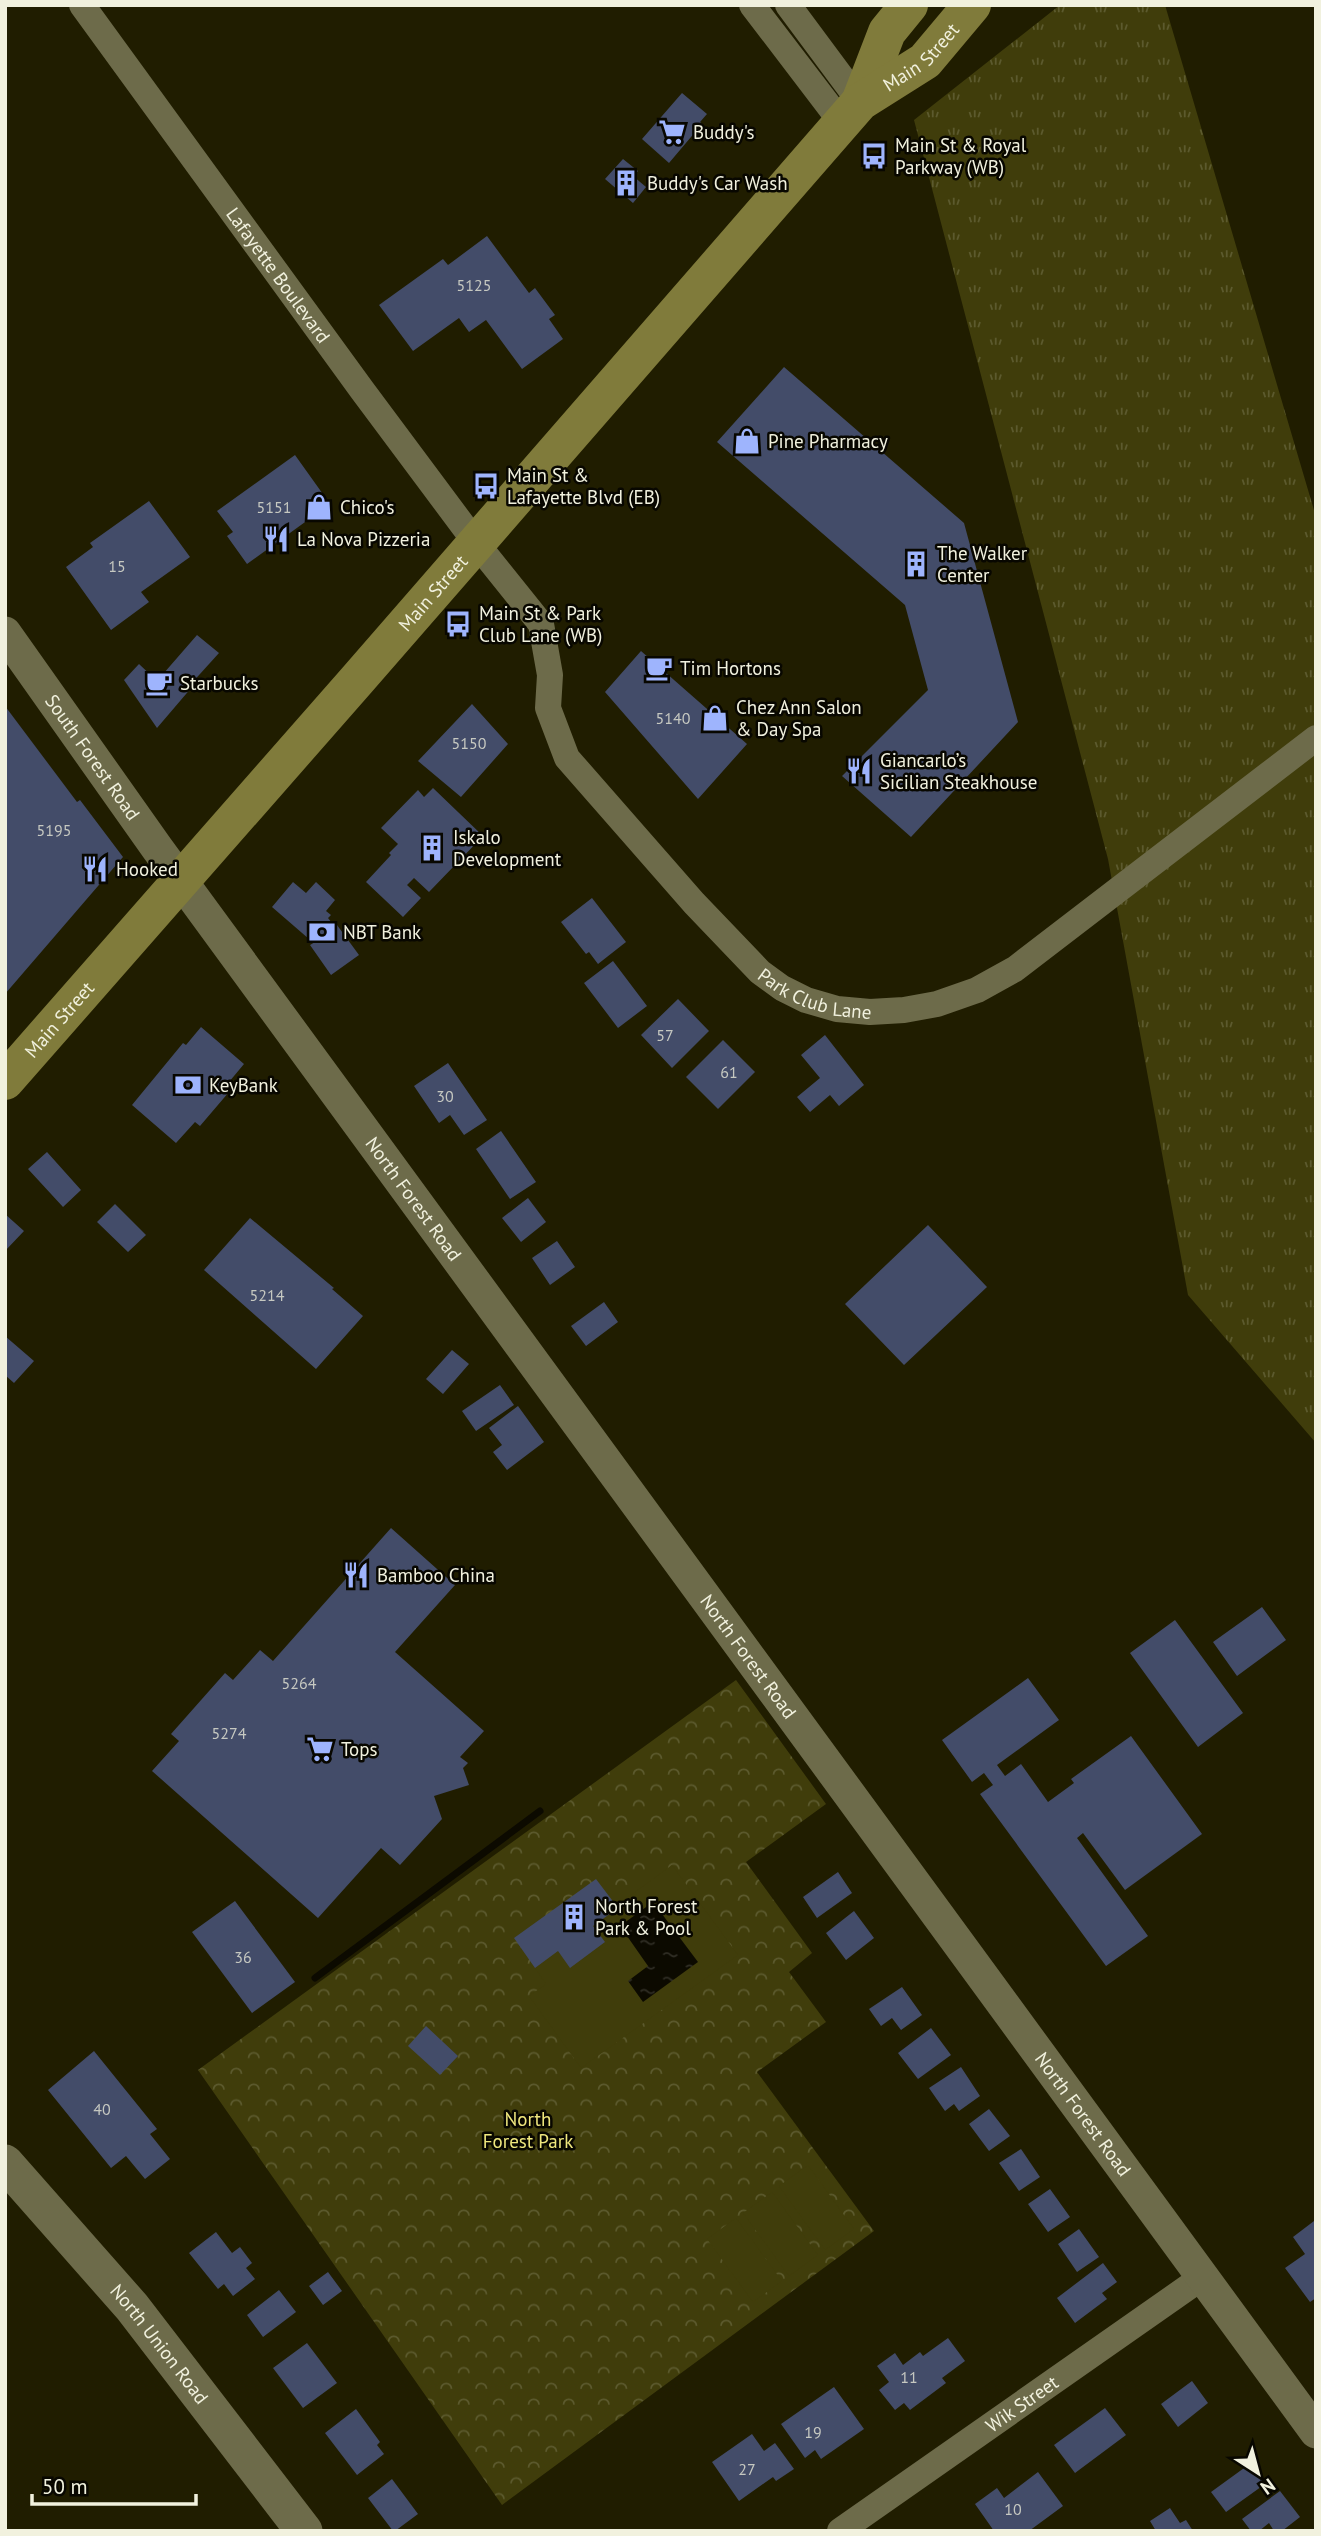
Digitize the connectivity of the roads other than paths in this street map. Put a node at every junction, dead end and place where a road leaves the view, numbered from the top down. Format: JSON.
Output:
{"nodes":[{"id":1,"x":82,"y":5,"type":"edge"},
{"id":2,"x":752,"y":5,"type":"edge"},
{"id":3,"x":788,"y":5,"type":"edge"},
{"id":4,"x":909,"y":5,"type":"edge"},
{"id":5,"x":972,"y":5,"type":"edge"},
{"id":6,"x":851,"y":113,"type":"junction"},
{"id":7,"x":476,"y":543,"type":"junction"},
{"id":8,"x":5,"y":633,"type":"edge"},
{"id":9,"x":1316,"y":738,"type":"edge"},
{"id":10,"x":181,"y":880,"type":"junction"},
{"id":11,"x":5,"y":1081,"type":"edge"},
{"id":12,"x":5,"y":2163,"type":"edge"},
{"id":13,"x":1204,"y":2276,"type":"junction"},
{"id":14,"x":1316,"y":2432,"type":"edge"},
{"id":15,"x":304,"y":2531,"type":"edge"},
{"id":16,"x":840,"y":2531,"type":"edge"}],
"edges":[{"from":1,"to":7,"type":"street","name":"Lafayette Boulevard"},
{"from":2,"to":6,"type":"street"},
{"from":3,"to":6,"type":"street"},
{"from":4,"to":6,"type":"main road","name":"Main Street"},
{"from":5,"to":6,"type":"main road","name":"Main Street"},
{"from":6,"to":7,"type":"main road","name":"Main Street"},
{"from":7,"to":9,"type":"street","name":"Park Club Lane"},
{"from":7,"to":10,"type":"main road","name":"Main Street"},
{"from":8,"to":10,"type":"street","name":"South Forest Road"},
{"from":10,"to":11,"type":"main road","name":"Main Street"},
{"from":10,"to":13,"type":"street","name":"North Forest Road"},
{"from":12,"to":15,"type":"main road","name":"North Union Road"},
{"from":13,"to":14,"type":"street","name":"North Forest Road"},
{"from":13,"to":16,"type":"street","name":"Wik Street"}]}
